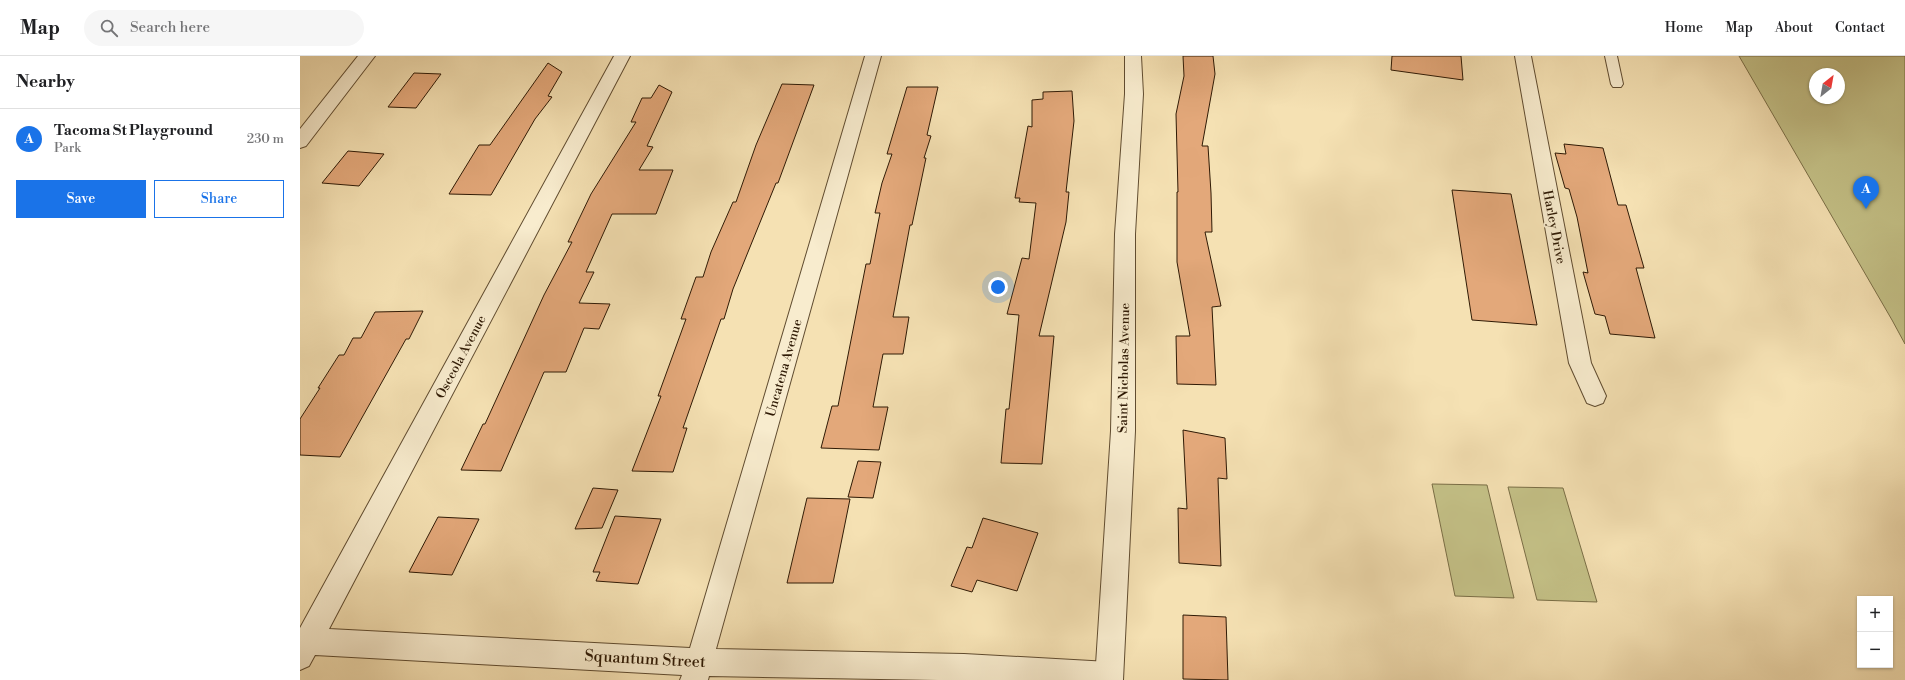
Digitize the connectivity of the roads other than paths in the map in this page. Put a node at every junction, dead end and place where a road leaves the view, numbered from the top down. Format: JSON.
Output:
{"nodes":[{"id":1,"x":367,"y":56,"type":"edge"},
{"id":2,"x":622,"y":56,"type":"edge"},
{"id":3,"x":873,"y":56,"type":"edge"},
{"id":4,"x":1134,"y":56,"type":"edge"},
{"id":5,"x":1523,"y":56,"type":"edge"},
{"id":6,"x":1612,"y":56,"type":"edge"},
{"id":7,"x":1617,"y":84,"type":"dead end"},
{"id":8,"x":300,"y":142,"type":"edge"},
{"id":9,"x":1595,"y":396,"type":"dead end"},
{"id":10,"x":303,"y":646,"type":"edge"},
{"id":11,"x":697,"y":671,"type":"edge"},
{"id":12,"x":1109,"y":678,"type":"edge"}],
"edges":[{"from":1,"to":8,"type":"street"},
{"from":2,"to":10,"type":"street","name":"Osceola Avenue"},
{"from":3,"to":11,"type":"street","name":"Uncatena Avenue"},
{"from":4,"to":12,"type":"street","name":"Saint Nicholas Avenue"},
{"from":5,"to":9,"type":"street","name":"Harley Drive"},
{"from":6,"to":7,"type":"lane"},
{"from":10,"to":11,"type":"street","name":"Squantum Street"},
{"from":11,"to":12,"type":"street","name":"Squantum Street"}]}
